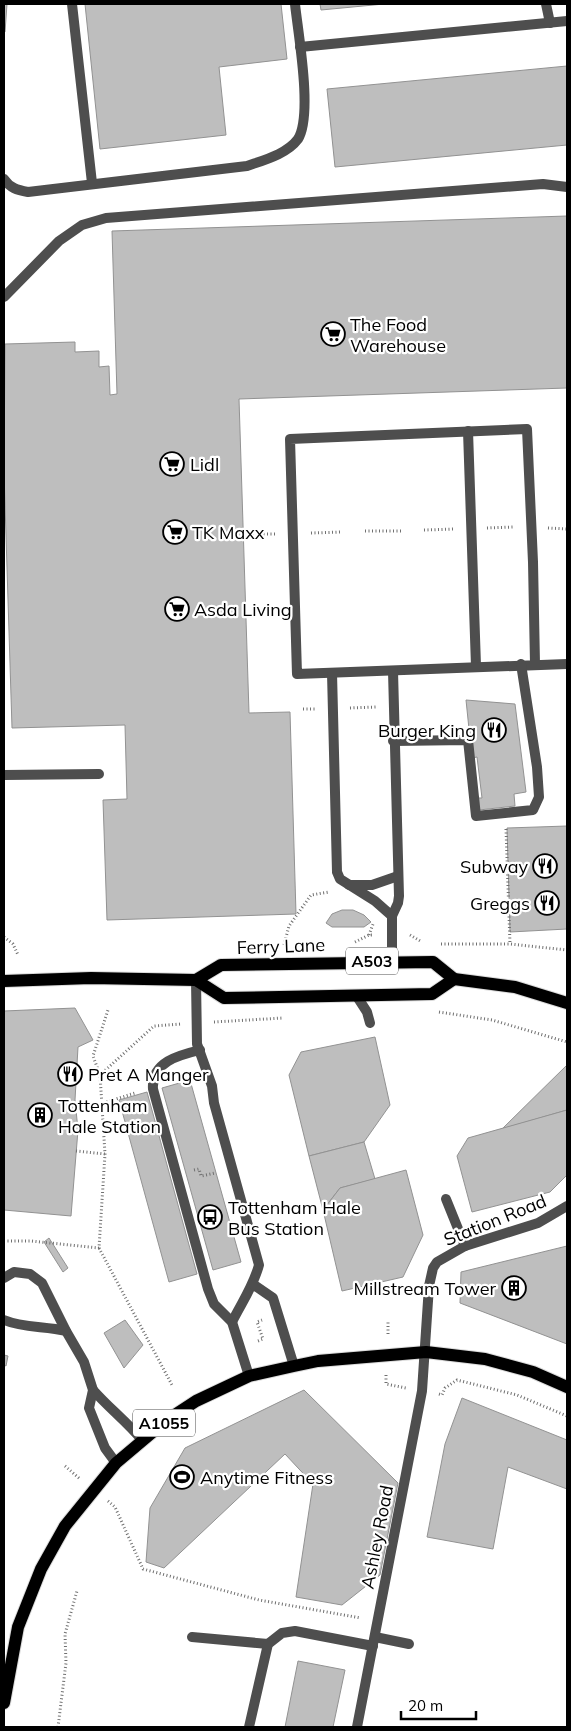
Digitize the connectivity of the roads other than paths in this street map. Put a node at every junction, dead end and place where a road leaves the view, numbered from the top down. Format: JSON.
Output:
{"nodes":[{"id":1,"x":72,"y":4,"type":"edge"},
{"id":2,"x":295,"y":4,"type":"edge"},
{"id":3,"x":546,"y":4,"type":"edge"},
{"id":4,"x":567,"y":21,"type":"edge"},
{"id":5,"x":550,"y":23,"type":"junction"},
{"id":6,"x":300,"y":47,"type":"junction"},
{"id":7,"x":4,"y":179,"type":"edge"},
{"id":8,"x":92,"y":183,"type":"junction"},
{"id":9,"x":567,"y":187,"type":"edge"},
{"id":10,"x":4,"y":297,"type":"edge"},
{"id":11,"x":468,"y":431,"type":"junction"},
{"id":12,"x":521,"y":664,"type":"junction"},
{"id":13,"x":535,"y":664,"type":"junction"},
{"id":14,"x":567,"y":664,"type":"edge"},
{"id":15,"x":476,"y":666,"type":"junction"},
{"id":16,"x":393,"y":671,"type":"junction"},
{"id":17,"x":332,"y":673,"type":"junction"},
{"id":18,"x":394,"y":741,"type":"junction"},
{"id":19,"x":99,"y":774,"type":"dead end"},
{"id":20,"x":4,"y":776,"type":"edge"},
{"id":21,"x":398,"y":876,"type":"junction"},
{"id":22,"x":350,"y":886,"type":"junction"},
{"id":23,"x":392,"y":916,"type":"junction"},
{"id":24,"x":392,"y":961,"type":"junction"},
{"id":25,"x":454,"y":979,"type":"junction"},
{"id":26,"x":196,"y":980,"type":"junction"},
{"id":27,"x":4,"y":981,"type":"edge"},
{"id":28,"x":356,"y":995,"type":"junction"},
{"id":29,"x":567,"y":1003,"type":"edge"},
{"id":30,"x":370,"y":1023,"type":"dead end"},
{"id":31,"x":200,"y":1050,"type":"junction"},
{"id":32,"x":446,"y":1199,"type":"dead end"},
{"id":33,"x":567,"y":1206,"type":"edge"},
{"id":34,"x":465,"y":1246,"type":"junction"},
{"id":35,"x":4,"y":1278,"type":"edge"},
{"id":36,"x":254,"y":1285,"type":"junction"},
{"id":37,"x":4,"y":1320,"type":"edge"},
{"id":38,"x":232,"y":1322,"type":"junction"},
{"id":39,"x":66,"y":1331,"type":"junction"},
{"id":40,"x":426,"y":1352,"type":"junction"},
{"id":41,"x":294,"y":1366,"type":"junction"},
{"id":42,"x":248,"y":1376,"type":"junction"},
{"id":43,"x":567,"y":1387,"type":"edge"},
{"id":44,"x":93,"y":1390,"type":"junction"},
{"id":45,"x":142,"y":1440,"type":"junction"},
{"id":46,"x":116,"y":1463,"type":"junction"},
{"id":47,"x":192,"y":1636,"type":"dead end"},
{"id":48,"x":374,"y":1642,"type":"junction"},
{"id":49,"x":268,"y":1644,"type":"junction"},
{"id":50,"x":410,"y":1644,"type":"dead end"},
{"id":51,"x":4,"y":1703,"type":"edge"},
{"id":52,"x":249,"y":1727,"type":"edge"},
{"id":53,"x":357,"y":1727,"type":"edge"}],
"edges":[{"from":1,"to":8,"type":"street"},
{"from":2,"to":6,"type":"street"},
{"from":3,"to":5,"type":"street"},
{"from":4,"to":5,"type":"street"},
{"from":5,"to":6,"type":"street"},
{"from":6,"to":8,"type":"street"},
{"from":7,"to":8,"type":"street"},
{"from":9,"to":10,"type":"street"},
{"from":11,"to":13,"type":"street"},
{"from":11,"to":15,"type":"street"},
{"from":11,"to":17,"type":"street"},
{"from":12,"to":13,"type":"street"},
{"from":12,"to":15,"type":"street"},
{"from":12,"to":18,"type":"street"},
{"from":13,"to":14,"type":"street"},
{"from":15,"to":16,"type":"street"},
{"from":16,"to":17,"type":"street"},
{"from":16,"to":18,"type":"street"},
{"from":17,"to":22,"type":"street"},
{"from":18,"to":21,"type":"street"},
{"from":19,"to":20,"type":"street"},
{"from":21,"to":22,"type":"street"},
{"from":21,"to":23,"type":"street"},
{"from":22,"to":23,"type":"street"},
{"from":23,"to":24,"type":"street"},
{"from":24,"to":25,"type":"main road","name":"Ferry Lane","number":"A503"},
{"from":24,"to":26,"type":"main road","name":"Ferry Lane","number":"A503"},
{"from":25,"to":28,"type":"main road","number":"A503"},
{"from":25,"to":29,"type":"main road"},
{"from":26,"to":27,"type":"main road"},
{"from":26,"to":28,"type":"main road","number":"A503"},
{"from":26,"to":31,"type":"street"},
{"from":28,"to":30,"type":"street"},
{"from":31,"to":36,"type":"street"},
{"from":31,"to":38,"type":"street"},
{"from":32,"to":34,"type":"street"},
{"from":33,"to":34,"type":"street","name":"Station Road"},
{"from":34,"to":40,"type":"street","name":"Station Road"},
{"from":35,"to":39,"type":"street"},
{"from":36,"to":38,"type":"street"},
{"from":36,"to":41,"type":"street"},
{"from":37,"to":39,"type":"street"},
{"from":38,"to":42,"type":"street"},
{"from":39,"to":44,"type":"street"},
{"from":40,"to":41,"type":"main road","number":"A1055"},
{"from":40,"to":43,"type":"main road","number":"A1055"},
{"from":40,"to":48,"type":"street","name":"Ashley Road"},
{"from":41,"to":42,"type":"main road","number":"A1055"},
{"from":42,"to":45,"type":"main road","number":"A1055"},
{"from":44,"to":45,"type":"street"},
{"from":44,"to":46,"type":"street"},
{"from":45,"to":46,"type":"main road","number":"A1055"},
{"from":46,"to":51,"type":"main road","number":"A1055"},
{"from":47,"to":49,"type":"street"},
{"from":48,"to":49,"type":"street"},
{"from":48,"to":50,"type":"street"},
{"from":48,"to":53,"type":"street","name":"Ashley Road"},
{"from":49,"to":52,"type":"street"}]}
